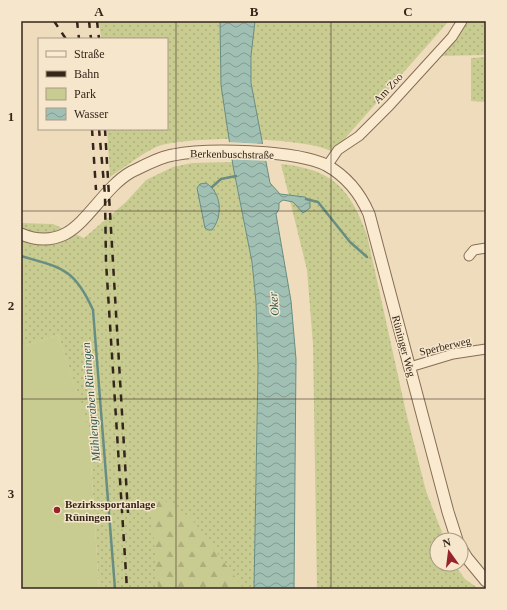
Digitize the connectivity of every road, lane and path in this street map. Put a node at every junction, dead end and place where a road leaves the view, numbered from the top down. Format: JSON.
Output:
{"nodes":[{"id":1,"x":462,"y":21,"type":"edge"},
{"id":2,"x":327,"y":166,"type":"junction"},
{"id":3,"x":21,"y":234,"type":"edge"},
{"id":4,"x":486,"y":248,"type":"edge"},
{"id":5,"x":469,"y":256,"type":"dead end"},
{"id":6,"x":486,"y":349,"type":"edge"},
{"id":7,"x":410,"y":366,"type":"junction"},
{"id":8,"x":454,"y":532,"type":"edge"},
{"id":9,"x":469,"y":560,"type":"edge"},
{"id":10,"x":486,"y":581,"type":"edge"}],
"edges":[{"from":1,"to":2,"type":"street","name":"Am Zoo"},
{"from":2,"to":3,"type":"street","name":"Berkenbuschstraße"},
{"from":2,"to":7,"type":"street","name":"Rüninger Weg"},
{"from":4,"to":5,"type":"street"},
{"from":6,"to":7,"type":"street","name":"Sperberweg"},
{"from":7,"to":8,"type":"street","name":"Rüninger Weg"},
{"from":9,"to":10,"type":"street"}]}
